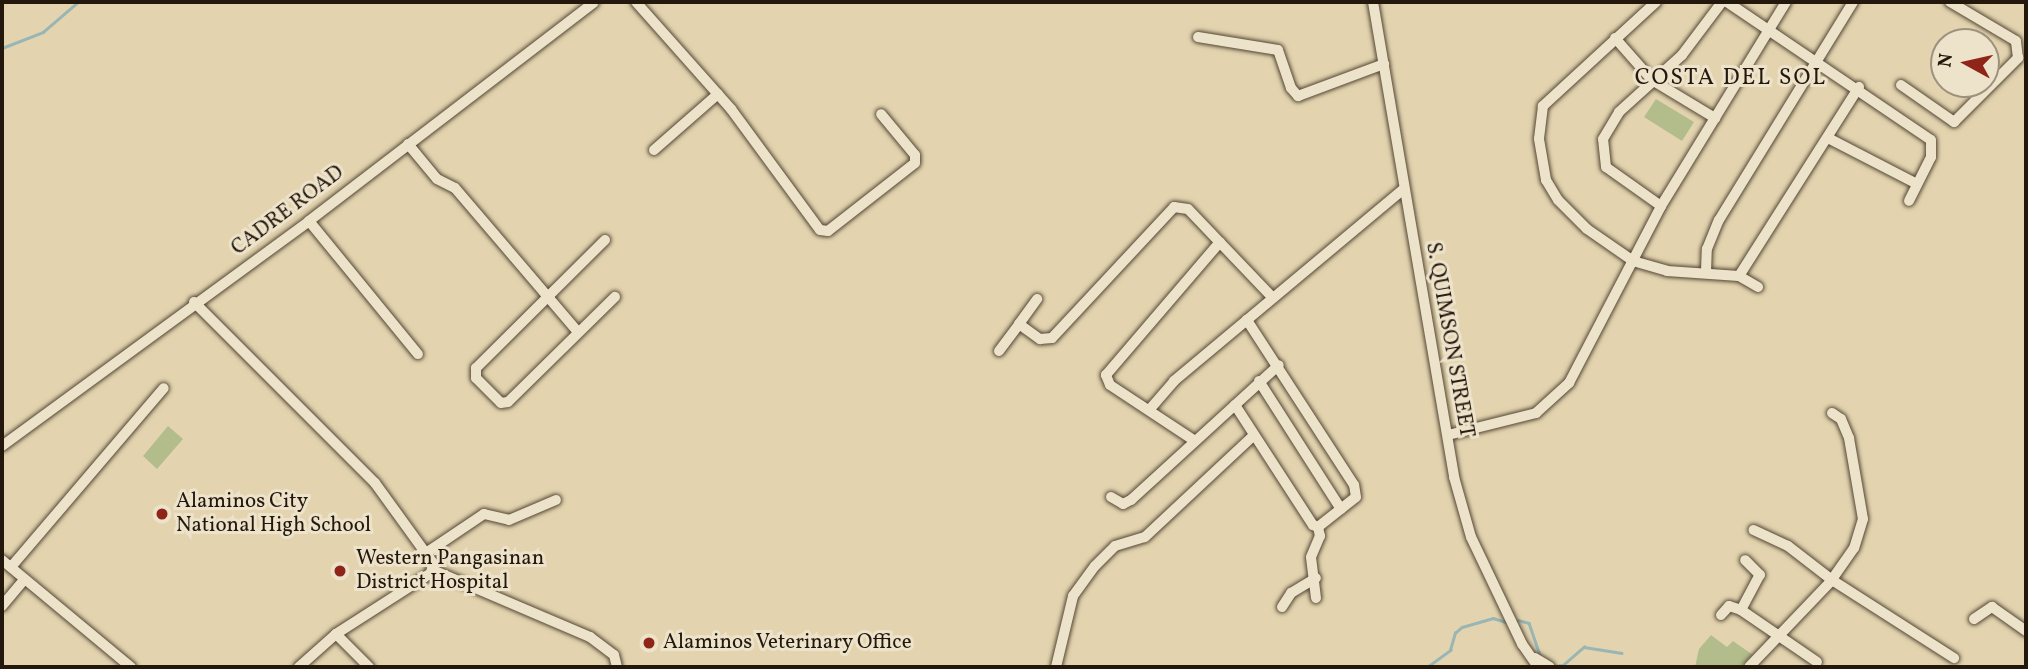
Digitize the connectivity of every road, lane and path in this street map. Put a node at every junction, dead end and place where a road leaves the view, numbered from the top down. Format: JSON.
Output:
{"nodes":[{"id":1,"x":594,"y":2,"type":"edge"},
{"id":2,"x":636,"y":2,"type":"edge"},
{"id":3,"x":1373,"y":2,"type":"edge"},
{"id":4,"x":1656,"y":2,"type":"edge"},
{"id":5,"x":1725,"y":2,"type":"edge"},
{"id":6,"x":1786,"y":2,"type":"edge"},
{"id":7,"x":1853,"y":2,"type":"edge"},
{"id":8,"x":1950,"y":2,"type":"edge"},
{"id":9,"x":1769,"y":30,"type":"junction"},
{"id":10,"x":1198,"y":37,"type":"dead end"},
{"id":11,"x":1615,"y":38,"type":"junction"},
{"id":12,"x":1817,"y":60,"type":"junction"},
{"id":13,"x":1384,"y":64,"type":"junction"},
{"id":14,"x":1652,"y":80,"type":"junction"},
{"id":15,"x":1901,"y":85,"type":"dead end"},
{"id":16,"x":1859,"y":87,"type":"junction"},
{"id":17,"x":718,"y":94,"type":"junction"},
{"id":18,"x":881,"y":114,"type":"dead end"},
{"id":19,"x":1715,"y":117,"type":"junction"},
{"id":20,"x":1828,"y":138,"type":"junction"},
{"id":21,"x":408,"y":144,"type":"junction"},
{"id":22,"x":654,"y":150,"type":"dead end"},
{"id":23,"x":1917,"y":184,"type":"junction"},
{"id":24,"x":1404,"y":189,"type":"junction"},
{"id":25,"x":1909,"y":201,"type":"dead end"},
{"id":26,"x":1661,"y":206,"type":"junction"},
{"id":27,"x":309,"y":221,"type":"junction"},
{"id":28,"x":605,"y":240,"type":"dead end"},
{"id":29,"x":1220,"y":242,"type":"junction"},
{"id":30,"x":1633,"y":261,"type":"junction"},
{"id":31,"x":1706,"y":272,"type":"junction"},
{"id":32,"x":1740,"y":276,"type":"junction"},
{"id":33,"x":1758,"y":287,"type":"dead end"},
{"id":34,"x":545,"y":295,"type":"junction"},
{"id":35,"x":615,"y":297,"type":"dead end"},
{"id":36,"x":1273,"y":298,"type":"junction"},
{"id":37,"x":1037,"y":299,"type":"dead end"},
{"id":38,"x":194,"y":303,"type":"junction"},
{"id":39,"x":1247,"y":320,"type":"junction"},
{"id":40,"x":1019,"y":324,"type":"junction"},
{"id":41,"x":577,"y":331,"type":"junction"},
{"id":42,"x":999,"y":351,"type":"dead end"},
{"id":43,"x":418,"y":354,"type":"dead end"},
{"id":44,"x":1279,"y":365,"type":"junction"},
{"id":45,"x":1259,"y":381,"type":"junction"},
{"id":46,"x":164,"y":388,"type":"dead end"},
{"id":47,"x":1235,"y":405,"type":"junction"},
{"id":48,"x":1150,"y":409,"type":"junction"},
{"id":49,"x":1832,"y":414,"type":"dead end"},
{"id":50,"x":1254,"y":435,"type":"junction"},
{"id":51,"x":1448,"y":435,"type":"junction"},
{"id":52,"x":1195,"y":441,"type":"junction"},
{"id":53,"x":2,"y":446,"type":"edge"},
{"id":54,"x":1111,"y":497,"type":"dead end"},
{"id":55,"x":556,"y":500,"type":"dead end"},
{"id":56,"x":1341,"y":509,"type":"junction"},
{"id":57,"x":1318,"y":527,"type":"junction"},
{"id":58,"x":1754,"y":530,"type":"dead end"},
{"id":59,"x":426,"y":552,"type":"junction"},
{"id":60,"x":2,"y":560,"type":"edge"},
{"id":61,"x":1745,"y":560,"type":"dead end"},
{"id":62,"x":11,"y":567,"type":"junction"},
{"id":63,"x":433,"y":570,"type":"junction"},
{"id":64,"x":1316,"y":578,"type":"junction"},
{"id":65,"x":25,"y":579,"type":"junction"},
{"id":66,"x":1832,"y":580,"type":"junction"},
{"id":67,"x":1316,"y":598,"type":"dead end"},
{"id":68,"x":2,"y":606,"type":"edge"},
{"id":69,"x":1282,"y":607,"type":"dead end"},
{"id":70,"x":1741,"y":610,"type":"junction"},
{"id":71,"x":1721,"y":615,"type":"dead end"},
{"id":72,"x":1974,"y":619,"type":"dead end"},
{"id":73,"x":2026,"y":631,"type":"edge"},
{"id":74,"x":336,"y":634,"type":"junction"},
{"id":75,"x":1782,"y":638,"type":"junction"},
{"id":76,"x":1954,"y":658,"type":"dead end"},
{"id":77,"x":1817,"y":662,"type":"dead end"},
{"id":78,"x":1536,"y":663,"type":"edge"},
{"id":79,"x":131,"y":667,"type":"edge"},
{"id":80,"x":299,"y":667,"type":"edge"},
{"id":81,"x":369,"y":667,"type":"edge"},
{"id":82,"x":617,"y":667,"type":"edge"},
{"id":83,"x":1056,"y":667,"type":"edge"},
{"id":84,"x":1550,"y":667,"type":"edge"},
{"id":85,"x":1749,"y":667,"type":"edge"}],
"edges":[{"from":1,"to":21,"type":"street","name":"CADRE ROAD"},
{"from":2,"to":17,"type":"street"},
{"from":3,"to":13,"type":"street","name":"S. QUIMSON STREET"},
{"from":4,"to":11,"type":"street"},
{"from":5,"to":9,"type":"street"},
{"from":5,"to":14,"type":"street"},
{"from":6,"to":9,"type":"street"},
{"from":7,"to":12,"type":"street"},
{"from":8,"to":15,"type":"street"},
{"from":9,"to":12,"type":"street"},
{"from":9,"to":19,"type":"street"},
{"from":10,"to":13,"type":"street"},
{"from":11,"to":14,"type":"street"},
{"from":11,"to":30,"type":"street"},
{"from":12,"to":16,"type":"street"},
{"from":12,"to":31,"type":"street"},
{"from":13,"to":24,"type":"street","name":"S. QUIMSON STREET"},
{"from":14,"to":19,"type":"street"},
{"from":14,"to":26,"type":"street"},
{"from":16,"to":20,"type":"street"},
{"from":16,"to":23,"type":"street"},
{"from":17,"to":18,"type":"street"},
{"from":17,"to":22,"type":"street"},
{"from":19,"to":26,"type":"street"},
{"from":20,"to":23,"type":"street"},
{"from":20,"to":32,"type":"street"},
{"from":21,"to":27,"type":"street","name":"CADRE ROAD"},
{"from":21,"to":34,"type":"street"},
{"from":23,"to":25,"type":"street"},
{"from":24,"to":36,"type":"street"},
{"from":24,"to":51,"type":"street","name":"S. QUIMSON STREET"},
{"from":26,"to":30,"type":"street"},
{"from":27,"to":38,"type":"street","name":"CADRE ROAD"},
{"from":27,"to":43,"type":"street"},
{"from":28,"to":34,"type":"street"},
{"from":29,"to":36,"type":"street"},
{"from":29,"to":40,"type":"street"},
{"from":29,"to":48,"type":"street"},
{"from":30,"to":31,"type":"street"},
{"from":30,"to":51,"type":"street"},
{"from":31,"to":32,"type":"street"},
{"from":32,"to":33,"type":"street"},
{"from":34,"to":41,"type":"street"},
{"from":34,"to":41,"type":"street"},
{"from":35,"to":41,"type":"street"},
{"from":36,"to":39,"type":"street"},
{"from":37,"to":40,"type":"street"},
{"from":38,"to":53,"type":"street","name":"CADRE ROAD"},
{"from":38,"to":59,"type":"street"},
{"from":39,"to":44,"type":"street"},
{"from":39,"to":48,"type":"street"},
{"from":40,"to":42,"type":"street"},
{"from":44,"to":45,"type":"street"},
{"from":44,"to":56,"type":"street"},
{"from":45,"to":47,"type":"street"},
{"from":45,"to":56,"type":"street"},
{"from":46,"to":62,"type":"street"},
{"from":47,"to":50,"type":"street"},
{"from":47,"to":52,"type":"street"},
{"from":48,"to":52,"type":"street"},
{"from":49,"to":66,"type":"street"},
{"from":50,"to":57,"type":"street"},
{"from":50,"to":83,"type":"street"},
{"from":51,"to":78,"type":"street","name":"S. QUIMSON STREET"},
{"from":52,"to":54,"type":"street"},
{"from":55,"to":59,"type":"street"},
{"from":56,"to":57,"type":"street"},
{"from":57,"to":64,"type":"street"},
{"from":58,"to":66,"type":"street"},
{"from":59,"to":63,"type":"street"},
{"from":60,"to":62,"type":"street"},
{"from":61,"to":70,"type":"street"},
{"from":62,"to":65,"type":"street"},
{"from":63,"to":74,"type":"street"},
{"from":63,"to":82,"type":"street"},
{"from":64,"to":67,"type":"street"},
{"from":64,"to":69,"type":"street"},
{"from":65,"to":68,"type":"street"},
{"from":65,"to":79,"type":"street"},
{"from":66,"to":75,"type":"street"},
{"from":66,"to":76,"type":"street"},
{"from":70,"to":71,"type":"street"},
{"from":70,"to":75,"type":"street"},
{"from":72,"to":73,"type":"street"},
{"from":74,"to":80,"type":"street"},
{"from":74,"to":81,"type":"street"},
{"from":75,"to":77,"type":"street"},
{"from":75,"to":85,"type":"street"},
{"from":78,"to":84,"type":"street"}]}
